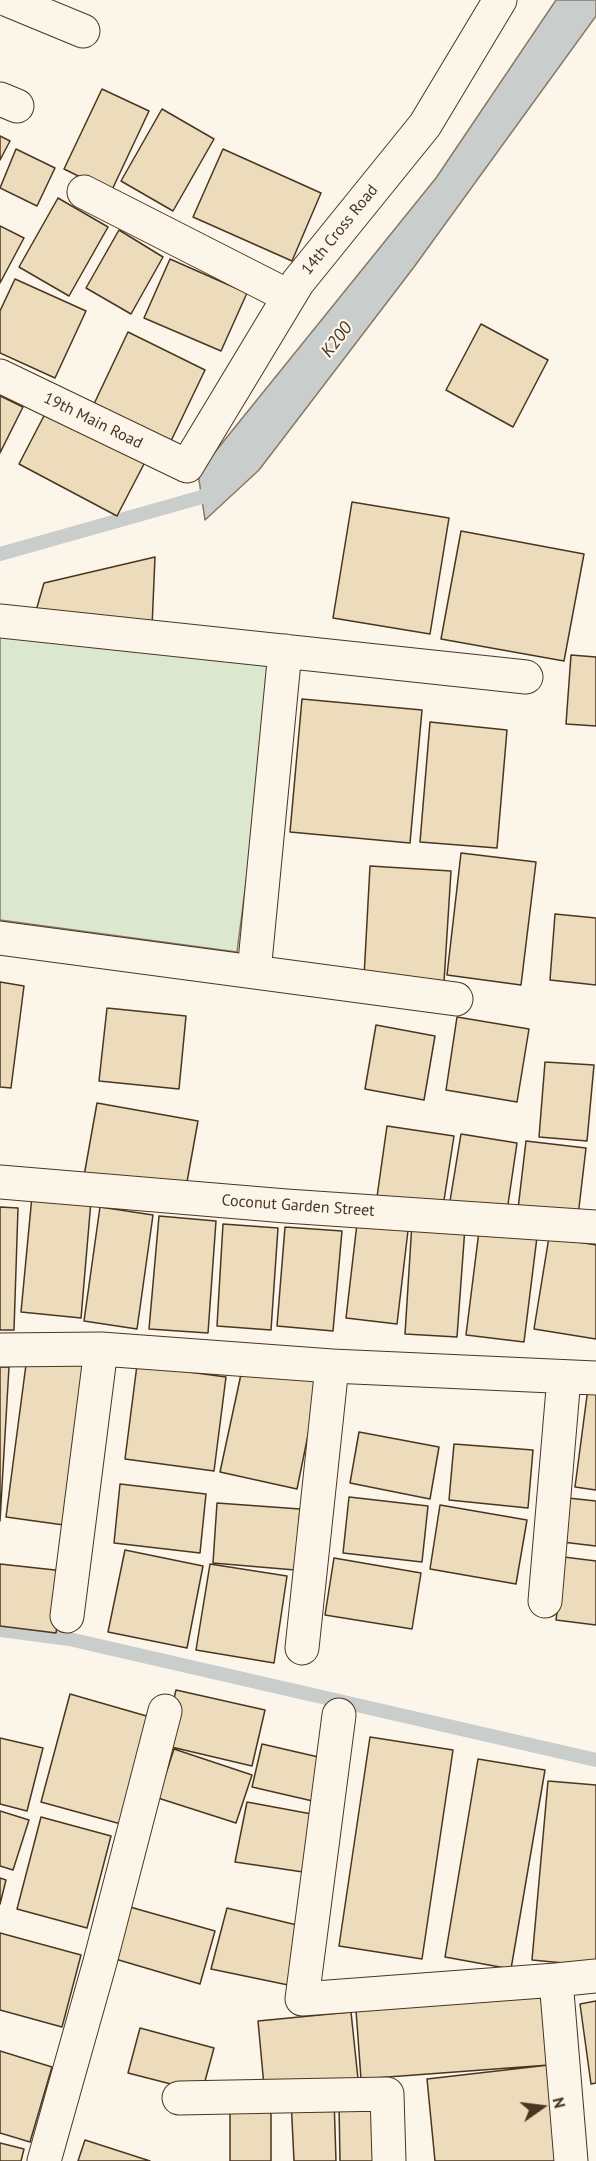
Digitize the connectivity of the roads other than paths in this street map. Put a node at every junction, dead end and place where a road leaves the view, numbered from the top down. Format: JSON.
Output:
{"nodes":[{"id":1,"x":8,"y":0,"type":"edge"},
{"id":2,"x":500,"y":0,"type":"edge"},
{"id":3,"x":83,"y":31,"type":"dead end"},
{"id":4,"x":84,"y":192,"type":"dead end"},
{"id":5,"x":288,"y":296,"type":"junction"},
{"id":6,"x":0,"y":376,"type":"edge"},
{"id":7,"x":187,"y":466,"type":"joint"},
{"id":8,"x":0,"y":621,"type":"edge"},
{"id":9,"x":285,"y":651,"type":"junction"},
{"id":10,"x":526,"y":676,"type":"dead end"},
{"id":11,"x":0,"y":938,"type":"edge"},
{"id":12,"x":254,"y":972,"type":"junction"},
{"id":13,"x":456,"y":999,"type":"dead end"},
{"id":14,"x":0,"y":1182,"type":"edge"},
{"id":15,"x":596,"y":1226,"type":"edge"},
{"id":16,"x":101,"y":1349,"type":"junction"},
{"id":17,"x":0,"y":1350,"type":"edge"},
{"id":18,"x":332,"y":1366,"type":"junction"},
{"id":19,"x":580,"y":1378,"type":"edge"},
{"id":20,"x":545,"y":1601,"type":"dead end"},
{"id":21,"x":67,"y":1616,"type":"dead end"},
{"id":22,"x":302,"y":1648,"type":"dead end"},
{"id":23,"x":165,"y":1711,"type":"dead end"},
{"id":24,"x":339,"y":1714,"type":"dead end"},
{"id":25,"x":596,"y":1976,"type":"edge"},
{"id":26,"x":556,"y":1980,"type":"junction"},
{"id":27,"x":179,"y":2098,"type":"dead end"},
{"id":28,"x":44,"y":2161,"type":"edge"},
{"id":29,"x":389,"y":2161,"type":"edge"},
{"id":30,"x":571,"y":2161,"type":"edge"}],
"edges":[{"from":1,"to":3,"type":"street"},
{"from":2,"to":5,"type":"street","name":"14th Cross Road"},
{"from":4,"to":5,"type":"street"},
{"from":5,"to":7,"type":"street","name":"14th Cross Road"},
{"from":6,"to":7,"type":"street","name":"19th Main Road"},
{"from":8,"to":9,"type":"street"},
{"from":9,"to":10,"type":"street"},
{"from":9,"to":12,"type":"street"},
{"from":11,"to":12,"type":"street"},
{"from":12,"to":13,"type":"street"},
{"from":14,"to":15,"type":"street","name":"Coconut Garden Street"},
{"from":16,"to":17,"type":"street"},
{"from":16,"to":18,"type":"street"},
{"from":16,"to":21,"type":"street"},
{"from":18,"to":19,"type":"street"},
{"from":18,"to":22,"type":"street"},
{"from":19,"to":20,"type":"street"},
{"from":23,"to":28,"type":"street"},
{"from":24,"to":26,"type":"street"},
{"from":25,"to":26,"type":"street"},
{"from":26,"to":30,"type":"street"},
{"from":27,"to":29,"type":"street"}]}
